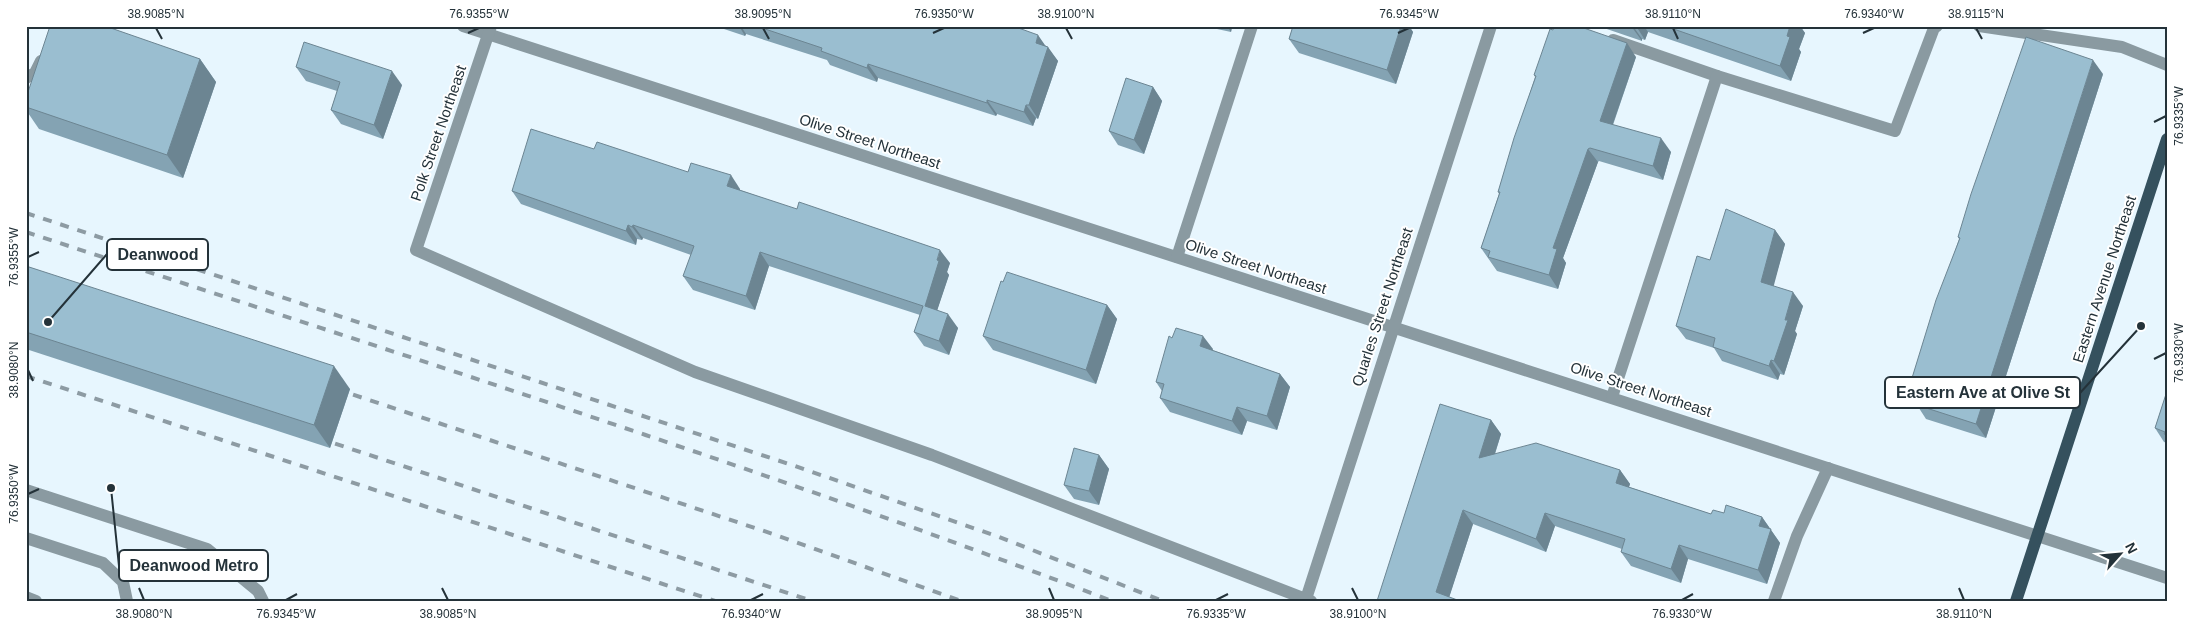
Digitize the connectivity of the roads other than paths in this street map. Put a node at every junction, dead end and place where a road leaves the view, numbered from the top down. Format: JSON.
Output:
{"nodes":[{"id":1,"x":463,"y":26,"type":"edge"},
{"id":2,"x":1252,"y":26,"type":"edge"},
{"id":3,"x":1491,"y":26,"type":"edge"},
{"id":4,"x":1937,"y":26,"type":"edge"},
{"id":5,"x":1979,"y":26,"type":"edge"},
{"id":6,"x":490,"y":30,"type":"edge"},
{"id":7,"x":1600,"y":36,"type":"edge"},
{"id":8,"x":46,"y":50,"type":"edge"},
{"id":9,"x":2167,"y":65,"type":"edge"},
{"id":10,"x":1717,"y":76,"type":"junction"},
{"id":11,"x":26,"y":78,"type":"edge"},
{"id":12,"x":2167,"y":139,"type":"edge"},
{"id":13,"x":1177,"y":257,"type":"junction"},
{"id":14,"x":1393,"y":327,"type":"junction"},
{"id":15,"x":1612,"y":397,"type":"junction"},
{"id":16,"x":1828,"y":468,"type":"junction"},
{"id":17,"x":26,"y":490,"type":"edge"},
{"id":18,"x":2038,"y":536,"type":"junction"},
{"id":19,"x":26,"y":538,"type":"edge"},
{"id":20,"x":2167,"y":578,"type":"edge"},
{"id":21,"x":26,"y":597,"type":"edge"},
{"id":22,"x":1308,"y":600,"type":"edge"},
{"id":23,"x":36,"y":601,"type":"edge"},
{"id":24,"x":127,"y":601,"type":"edge"},
{"id":25,"x":263,"y":601,"type":"edge"},
{"id":26,"x":1774,"y":601,"type":"edge"},
{"id":27,"x":2016,"y":601,"type":"edge"}],
"edges":[{"from":1,"to":6,"type":"street","name":"Olive Street Northeast"},
{"from":2,"to":13,"type":"street"},
{"from":3,"to":14,"type":"street","name":"Quarles Street Northeast"},
{"from":4,"to":10,"type":"street"},
{"from":5,"to":9,"type":"street"},
{"from":6,"to":13,"type":"street","name":"Olive Street Northeast"},
{"from":6,"to":22,"type":"street","name":"Polk Street Northeast"},
{"from":7,"to":10,"type":"street"},
{"from":8,"to":11,"type":"street"},
{"from":10,"to":15,"type":"street"},
{"from":12,"to":18,"type":"main road","name":"Eastern Avenue Northeast"},
{"from":13,"to":14,"type":"street","name":"Olive Street Northeast"},
{"from":14,"to":15,"type":"street","name":"Olive Street Northeast"},
{"from":14,"to":22,"type":"street","name":"Quarles Street Northeast"},
{"from":15,"to":16,"type":"street","name":"Olive Street Northeast"},
{"from":16,"to":18,"type":"street","name":"Olive Street Northeast"},
{"from":16,"to":26,"type":"street"},
{"from":17,"to":25,"type":"street"},
{"from":18,"to":20,"type":"street","name":"Olive Street Northeast"},
{"from":18,"to":27,"type":"main road","name":"Eastern Avenue Northeast"},
{"from":19,"to":24,"type":"street"},
{"from":21,"to":23,"type":"street"}]}
